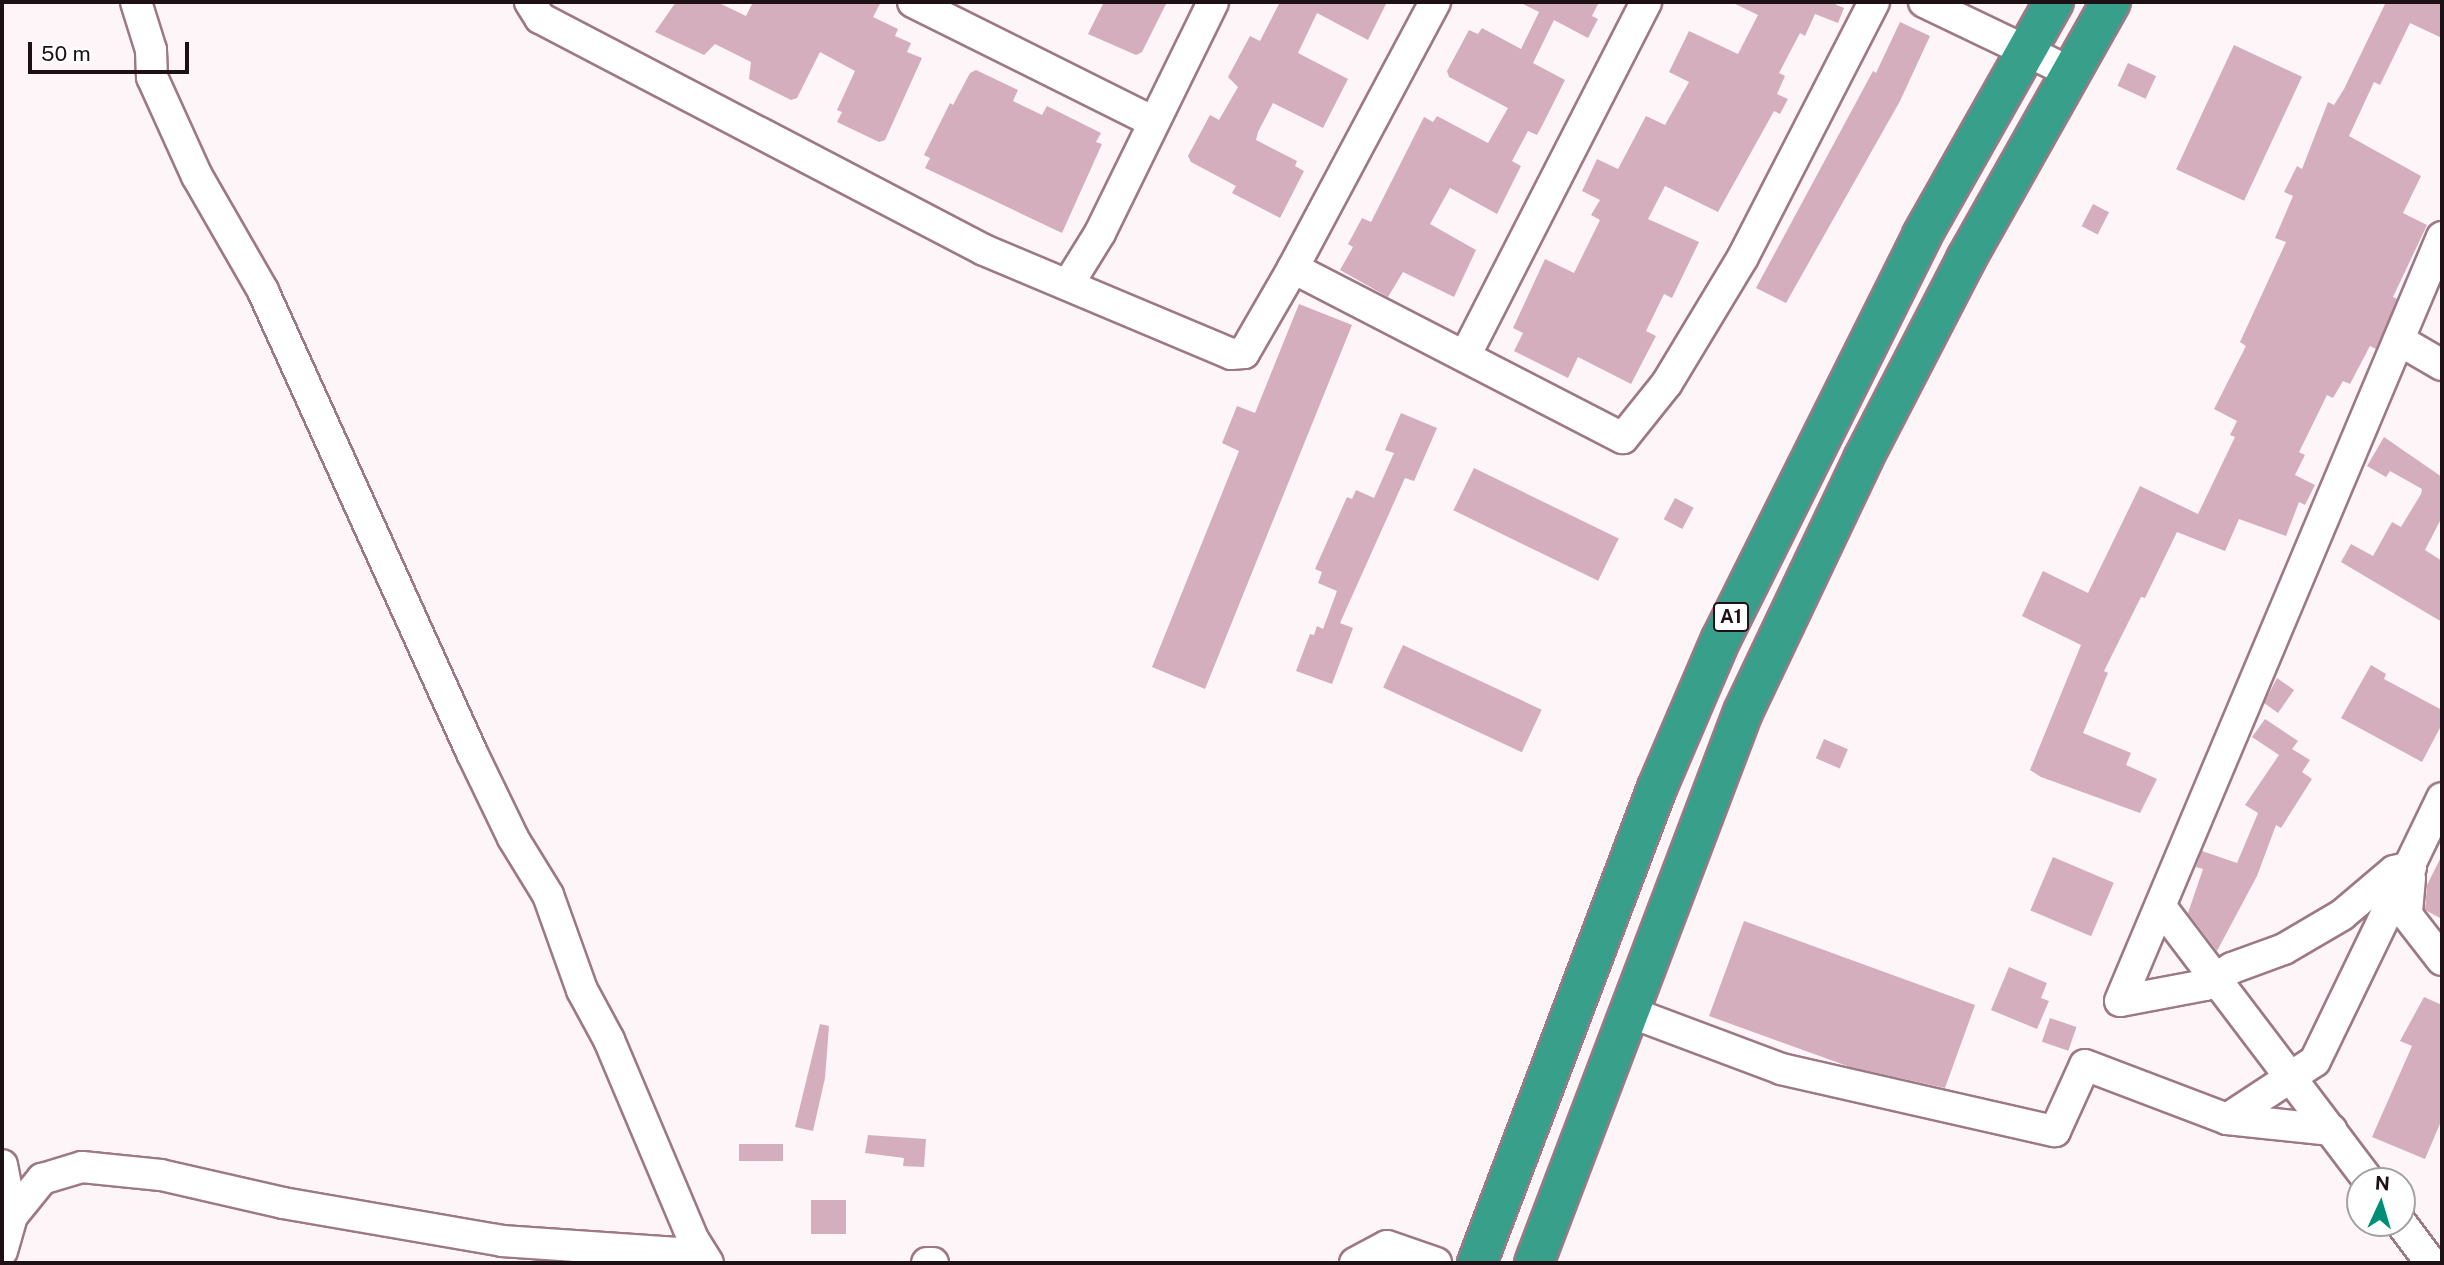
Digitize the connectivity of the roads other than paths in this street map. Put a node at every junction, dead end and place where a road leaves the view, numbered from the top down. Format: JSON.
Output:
{"nodes":[{"id":1,"x":136,"y":2,"type":"edge"},
{"id":2,"x":530,"y":2,"type":"edge"},
{"id":3,"x":913,"y":2,"type":"edge"},
{"id":4,"x":1213,"y":2,"type":"edge"},
{"id":5,"x":1435,"y":2,"type":"edge"},
{"id":6,"x":1646,"y":2,"type":"edge"},
{"id":7,"x":1874,"y":2,"type":"edge"},
{"id":8,"x":1924,"y":2,"type":"edge"},
{"id":9,"x":2054,"y":2,"type":"edge"},
{"id":10,"x":2111,"y":2,"type":"edge"},
{"id":11,"x":2025,"y":53,"type":"junction"},
{"id":12,"x":2072,"y":73,"type":"junction"},
{"id":13,"x":1153,"y":121,"type":"junction"},
{"id":14,"x":2442,"y":237,"type":"edge"},
{"id":15,"x":1293,"y":268,"type":"junction"},
{"id":16,"x":1069,"y":283,"type":"junction"},
{"id":17,"x":2399,"y":340,"type":"junction"},
{"id":18,"x":1465,"y":356,"type":"junction"},
{"id":19,"x":2442,"y":365,"type":"edge"},
{"id":20,"x":2442,"y":798,"type":"edge"},
{"id":21,"x":2411,"y":867,"type":"junction"},
{"id":22,"x":2161,"y":907,"type":"junction"},
{"id":23,"x":2442,"y":960,"type":"edge"},
{"id":24,"x":2216,"y":979,"type":"junction"},
{"id":25,"x":1627,"y":1011,"type":"junction"},
{"id":26,"x":2291,"y":1077,"type":"junction"},
{"id":27,"x":2227,"y":1119,"type":"junction"},
{"id":28,"x":2331,"y":1130,"type":"junction"},
{"id":29,"x":2,"y":1165,"type":"edge"},
{"id":30,"x":2359,"y":1167,"type":"edge"},
{"id":31,"x":12,"y":1216,"type":"junction"},
{"id":32,"x":2411,"y":1237,"type":"edge"},
{"id":33,"x":2,"y":1251,"type":"edge"},
{"id":34,"x":697,"y":1263,"type":"edge"},
{"id":35,"x":709,"y":1263,"type":"edge"},
{"id":36,"x":927,"y":1263,"type":"edge"},
{"id":37,"x":933,"y":1263,"type":"edge"},
{"id":38,"x":1355,"y":1263,"type":"edge"},
{"id":39,"x":1436,"y":1263,"type":"edge"},
{"id":40,"x":1476,"y":1263,"type":"edge"},
{"id":41,"x":1534,"y":1263,"type":"edge"},
{"id":42,"x":2431,"y":1263,"type":"edge"}],
"edges":[{"from":1,"to":35,"type":"street"},
{"from":2,"to":16,"type":"street"},
{"from":3,"to":13,"type":"street"},
{"from":4,"to":13,"type":"street"},
{"from":5,"to":15,"type":"street"},
{"from":6,"to":18,"type":"street"},
{"from":7,"to":18,"type":"street"},
{"from":8,"to":11,"type":"street"},
{"from":9,"to":11,"type":"highway","number":"A1"},
{"from":10,"to":12,"type":"highway","number":"A1"},
{"from":11,"to":12,"type":"street"},
{"from":11,"to":40,"type":"highway","number":"A1"},
{"from":12,"to":25,"type":"highway","number":"A1"},
{"from":13,"to":16,"type":"street"},
{"from":14,"to":17,"type":"street"},
{"from":15,"to":16,"type":"street"},
{"from":15,"to":18,"type":"street"},
{"from":17,"to":19,"type":"street"},
{"from":17,"to":22,"type":"street"},
{"from":20,"to":21,"type":"street"},
{"from":21,"to":23,"type":"street"},
{"from":21,"to":24,"type":"street"},
{"from":21,"to":26,"type":"street"},
{"from":22,"to":24,"type":"street"},
{"from":22,"to":24,"type":"street"},
{"from":24,"to":26,"type":"street"},
{"from":25,"to":27,"type":"street"},
{"from":25,"to":41,"type":"highway","number":"A1"},
{"from":26,"to":27,"type":"street"},
{"from":26,"to":28,"type":"street"},
{"from":27,"to":28,"type":"street"},
{"from":28,"to":30,"type":"street"},
{"from":29,"to":31,"type":"street"},
{"from":31,"to":33,"type":"street"},
{"from":31,"to":34,"type":"street"},
{"from":32,"to":42,"type":"street"},
{"from":36,"to":37,"type":"street"},
{"from":38,"to":39,"type":"street"}]}
